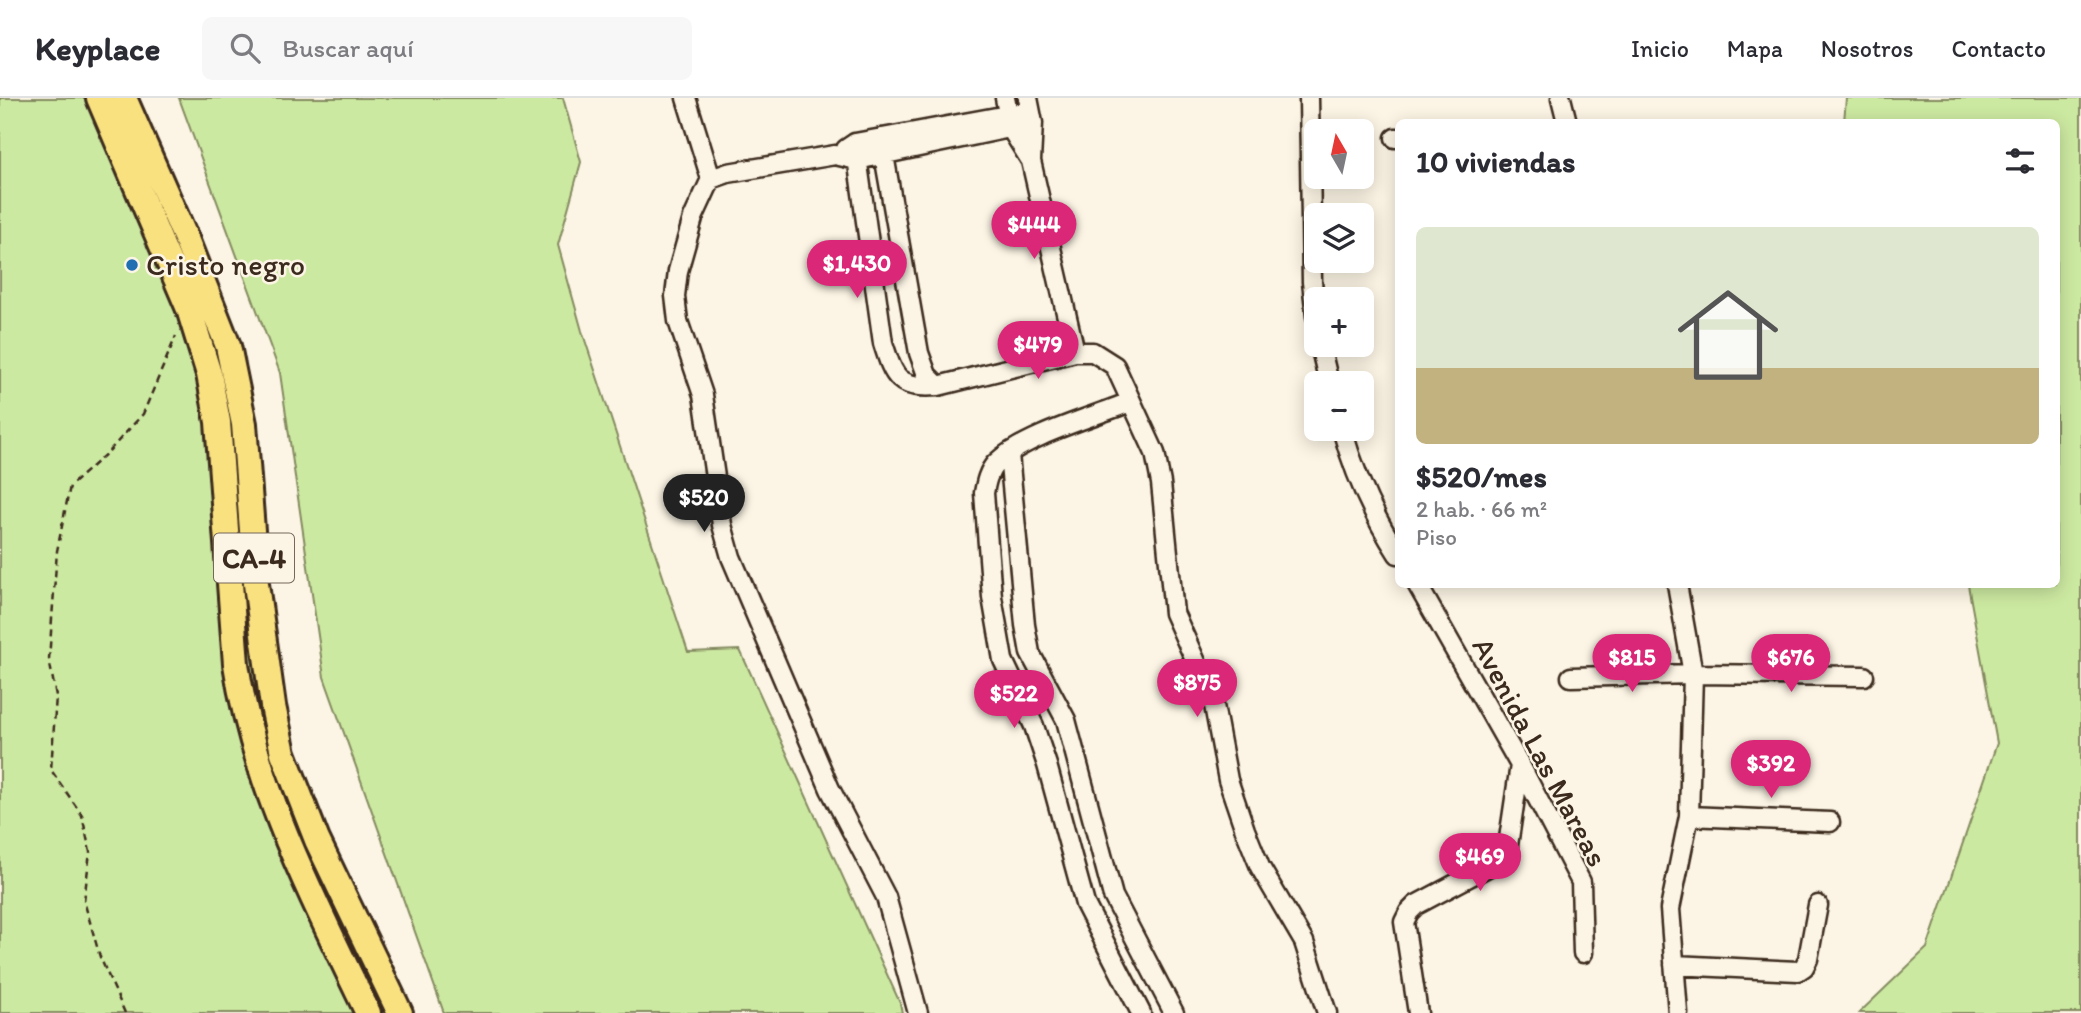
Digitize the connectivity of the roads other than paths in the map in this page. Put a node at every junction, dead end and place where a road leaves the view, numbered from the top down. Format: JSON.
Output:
{"nodes":[{"id":1,"x":99,"y":98,"type":"edge"},
{"id":2,"x":124,"y":98,"type":"edge"},
{"id":3,"x":686,"y":98,"type":"edge"},
{"id":4,"x":1309,"y":98,"type":"edge"},
{"id":5,"x":1561,"y":98,"type":"edge"},
{"id":6,"x":1030,"y":111,"type":"edge"},
{"id":7,"x":1008,"y":114,"type":"edge"},
{"id":8,"x":1566,"y":119,"type":"edge"},
{"id":9,"x":882,"y":146,"type":"junction"},
{"id":10,"x":856,"y":151,"type":"junction"},
{"id":11,"x":1031,"y":161,"type":"junction"},
{"id":12,"x":711,"y":179,"type":"junction"},
{"id":13,"x":1313,"y":287,"type":"edge"},
{"id":14,"x":1075,"y":352,"type":"junction"},
{"id":15,"x":938,"y":386,"type":"junction"},
{"id":16,"x":1130,"y":402,"type":"junction"},
{"id":17,"x":1345,"y":441,"type":"edge"},
{"id":18,"x":1009,"y":454,"type":"junction"},
{"id":19,"x":1395,"y":549,"type":"edge"},
{"id":20,"x":1420,"y":588,"type":"edge"},
{"id":21,"x":1678,"y":588,"type":"edge"},
{"id":22,"x":1693,"y":674,"type":"junction"},
{"id":23,"x":1864,"y":676,"type":"dead end"},
{"id":24,"x":1571,"y":677,"type":"dead end"},
{"id":25,"x":1520,"y":765,"type":"junction"},
{"id":26,"x":1689,"y":816,"type":"junction"},
{"id":27,"x":1830,"y":822,"type":"dead end"},
{"id":28,"x":1113,"y":896,"type":"junction"},
{"id":29,"x":1085,"y":904,"type":"junction"},
{"id":30,"x":1818,"y":905,"type":"dead end"},
{"id":31,"x":1583,"y":953,"type":"dead end"},
{"id":32,"x":1674,"y":965,"type":"junction"},
{"id":33,"x":368,"y":1013,"type":"edge"},
{"id":34,"x":400,"y":1013,"type":"edge"},
{"id":35,"x":918,"y":1013,"type":"edge"},
{"id":36,"x":1141,"y":1013,"type":"edge"},
{"id":37,"x":1174,"y":1013,"type":"edge"},
{"id":38,"x":1327,"y":1013,"type":"edge"},
{"id":39,"x":1418,"y":1013,"type":"edge"},
{"id":40,"x":1678,"y":1013,"type":"edge"}],
"edges":[{"from":1,"to":33,"type":"highway","number":"CA-4"},
{"from":2,"to":34,"type":"highway","number":"CA-4"},
{"from":3,"to":12,"type":"street"},
{"from":4,"to":13,"type":"street"},
{"from":5,"to":8,"type":"street"},
{"from":6,"to":7,"type":"street"},
{"from":6,"to":11,"type":"street"},
{"from":7,"to":9,"type":"street"},
{"from":7,"to":11,"type":"street"},
{"from":9,"to":10,"type":"street"},
{"from":9,"to":15,"type":"street"},
{"from":10,"to":12,"type":"street"},
{"from":10,"to":15,"type":"street"},
{"from":11,"to":14,"type":"street"},
{"from":12,"to":35,"type":"street"},
{"from":14,"to":15,"type":"street"},
{"from":14,"to":16,"type":"street"},
{"from":16,"to":18,"type":"street"},
{"from":16,"to":38,"type":"street"},
{"from":17,"to":19,"type":"street"},
{"from":18,"to":28,"type":"street"},
{"from":18,"to":29,"type":"street"},
{"from":20,"to":25,"type":"street","name":"Avenida Las Mareas"},
{"from":21,"to":22,"type":"street"},
{"from":22,"to":23,"type":"street"},
{"from":22,"to":24,"type":"street"},
{"from":22,"to":26,"type":"street"},
{"from":25,"to":31,"type":"street","name":"Avenida Las Mareas"},
{"from":25,"to":39,"type":"street"},
{"from":26,"to":27,"type":"street"},
{"from":26,"to":32,"type":"street"},
{"from":28,"to":29,"type":"street"},
{"from":28,"to":37,"type":"street"},
{"from":29,"to":36,"type":"street"},
{"from":30,"to":32,"type":"street"},
{"from":32,"to":40,"type":"street"}]}
